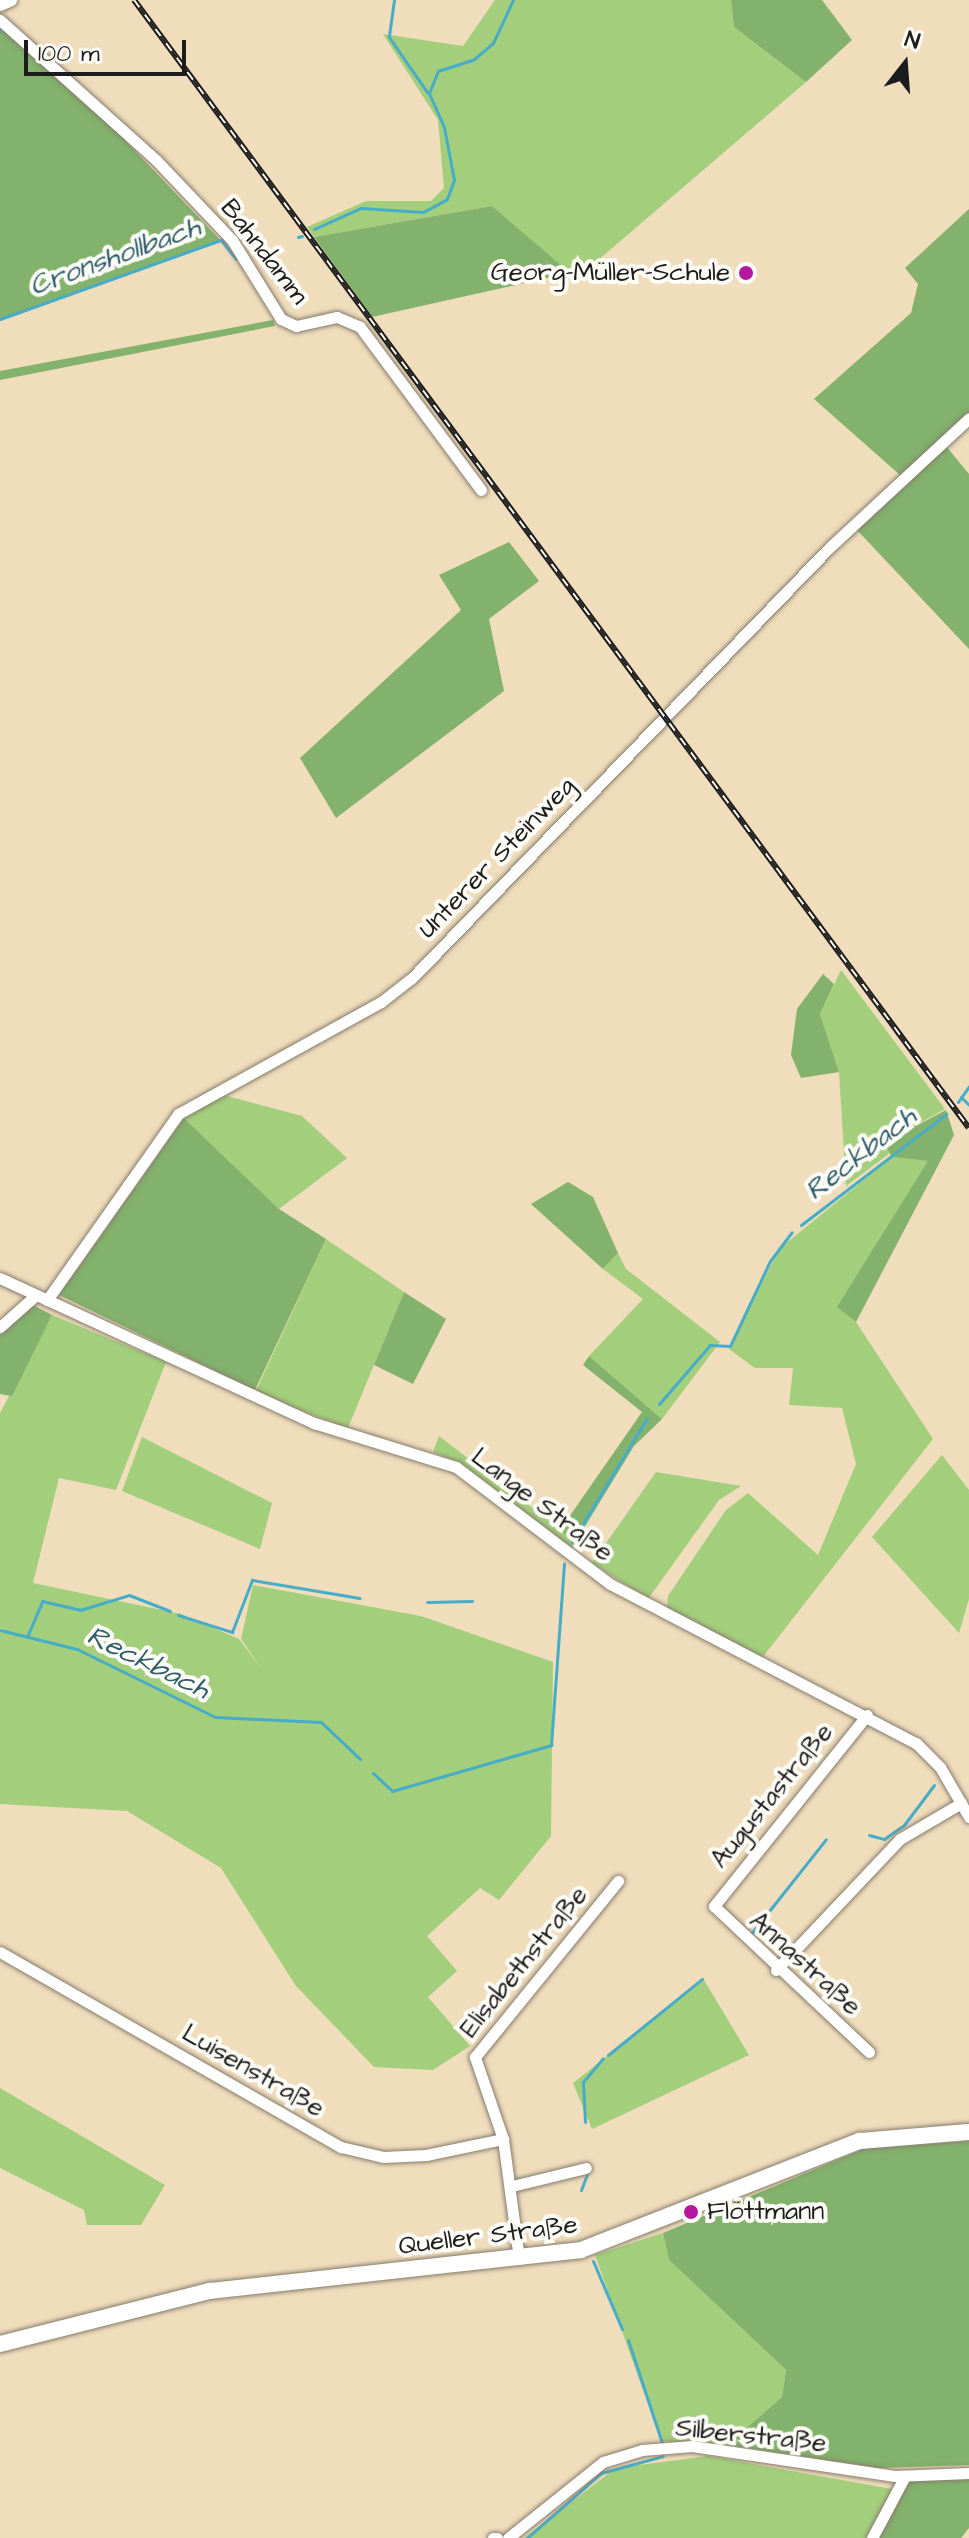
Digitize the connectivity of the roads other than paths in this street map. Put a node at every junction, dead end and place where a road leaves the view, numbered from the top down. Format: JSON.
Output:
{"nodes":[{"id":1,"x":11,"y":0,"type":"edge"},
{"id":2,"x":0,"y":5,"type":"edge"},
{"id":3,"x":0,"y":20,"type":"edge"},
{"id":4,"x":969,"y":418,"type":"edge"},
{"id":5,"x":481,"y":490,"type":"dead end"},
{"id":6,"x":0,"y":1278,"type":"edge"},
{"id":7,"x":42,"y":1297,"type":"junction"},
{"id":8,"x":0,"y":1327,"type":"edge"},
{"id":9,"x":867,"y":1715,"type":"junction"},
{"id":10,"x":961,"y":1803,"type":"junction"},
{"id":11,"x":969,"y":1817,"type":"edge"},
{"id":12,"x":618,"y":1881,"type":"dead end"},
{"id":13,"x":714,"y":1906,"type":"joint"},
{"id":14,"x":0,"y":1952,"type":"edge"},
{"id":15,"x":776,"y":1970,"type":"junction"},
{"id":16,"x":869,"y":2052,"type":"dead end"},
{"id":17,"x":969,"y":2132,"type":"edge"},
{"id":18,"x":503,"y":2139,"type":"junction"},
{"id":19,"x":586,"y":2168,"type":"dead end"},
{"id":20,"x":512,"y":2186,"type":"junction"},
{"id":21,"x":519,"y":2259,"type":"junction"},
{"id":22,"x":0,"y":2344,"type":"edge"},
{"id":23,"x":969,"y":2473,"type":"edge"},
{"id":24,"x":905,"y":2476,"type":"junction"},
{"id":25,"x":508,"y":2538,"type":"edge"},
{"id":26,"x":872,"y":2538,"type":"edge"}],
"edges":[{"from":1,"to":2,"type":"street"},
{"from":3,"to":5,"type":"street","name":"Bahndamm"},
{"from":4,"to":7,"type":"street","name":"Unterer Steinweg"},
{"from":6,"to":7,"type":"street","name":"Lange Straße"},
{"from":7,"to":8,"type":"street"},
{"from":7,"to":9,"type":"street","name":"Lange Straße"},
{"from":9,"to":10,"type":"street","name":"Lange Straße"},
{"from":9,"to":13,"type":"street","name":"Augustastraße"},
{"from":10,"to":11,"type":"street","name":"Lange Straße"},
{"from":10,"to":15,"type":"street"},
{"from":12,"to":18,"type":"street","name":"Elisabethstraße"},
{"from":13,"to":15,"type":"street","name":"Annastraße"},
{"from":14,"to":18,"type":"street","name":"Luisenstraße"},
{"from":15,"to":16,"type":"street","name":"Annastraße"},
{"from":17,"to":21,"type":"street","name":"Queller Straße"},
{"from":18,"to":20,"type":"street","name":"Elisabethstraße"},
{"from":19,"to":20,"type":"street"},
{"from":20,"to":21,"type":"street","name":"Elisabethstraße"},
{"from":21,"to":22,"type":"street","name":"Queller Straße"},
{"from":23,"to":24,"type":"street","name":"Silberstraße"},
{"from":24,"to":25,"type":"street","name":"Silberstraße"},
{"from":24,"to":26,"type":"street"}]}
